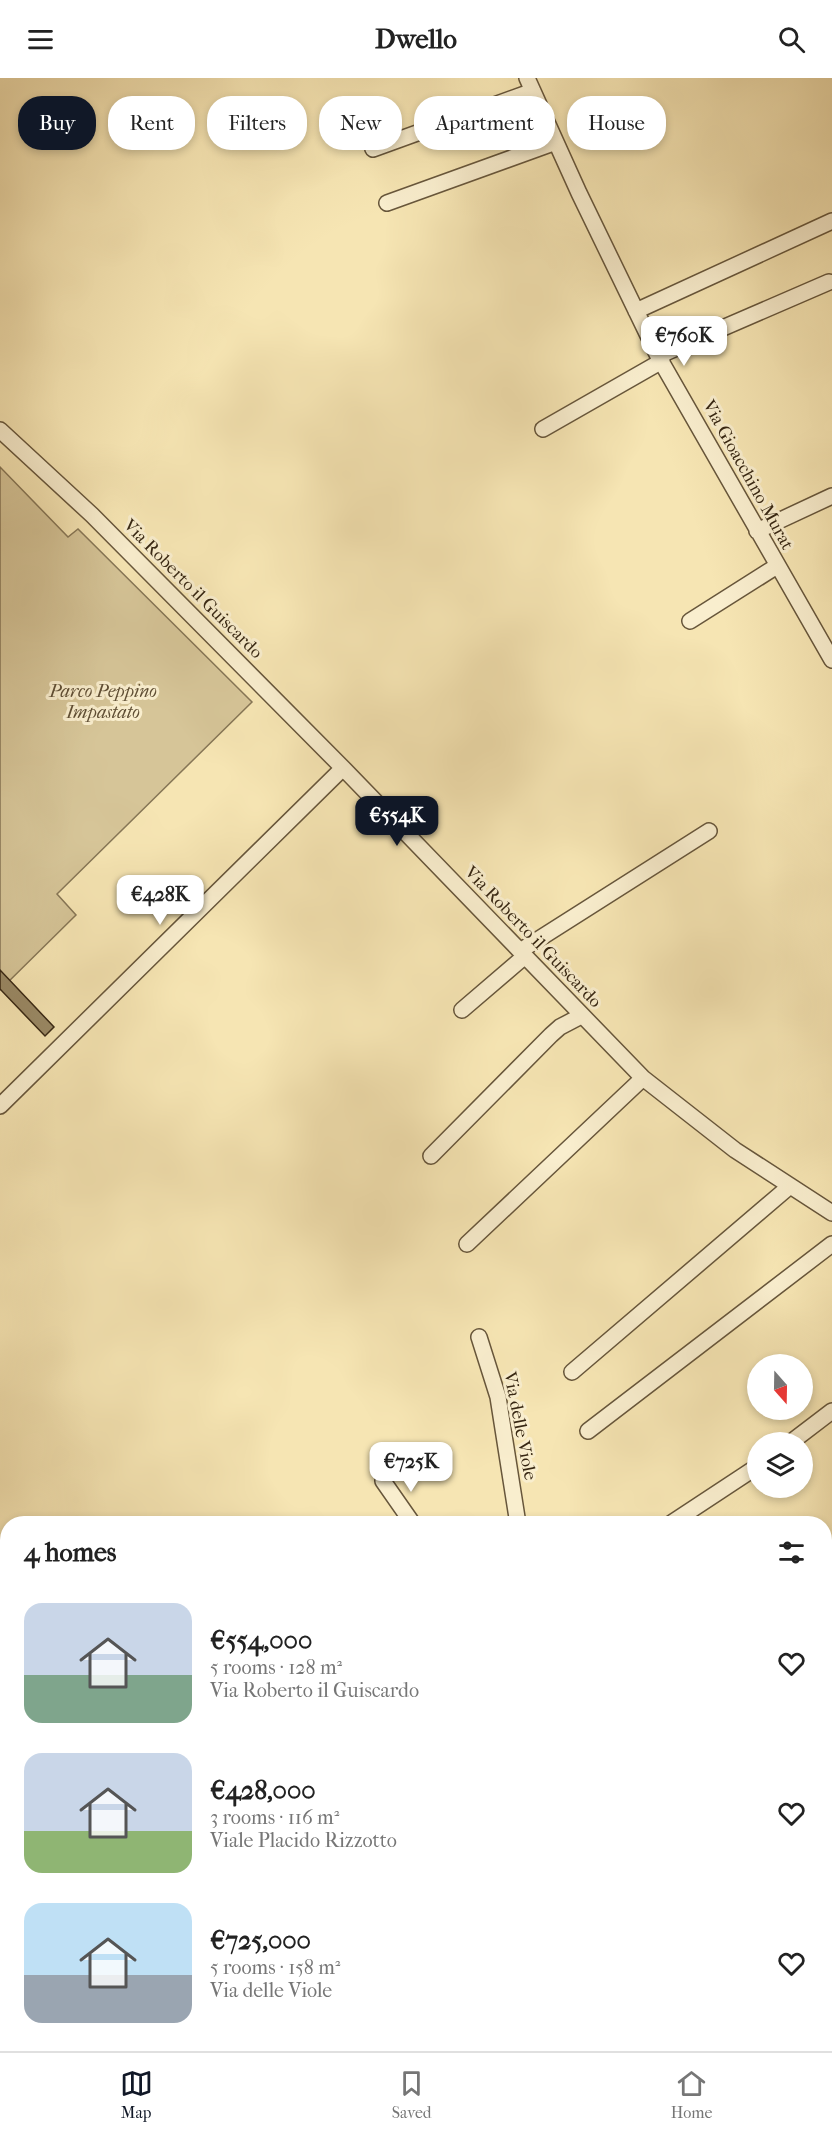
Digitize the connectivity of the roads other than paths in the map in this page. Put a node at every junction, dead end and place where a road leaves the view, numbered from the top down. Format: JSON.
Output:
{"nodes":[{"id":1,"x":530,"y":85,"type":"edge"},
{"id":2,"x":402,"y":137,"type":"edge"},
{"id":3,"x":556,"y":142,"type":"junction"},
{"id":4,"x":387,"y":203,"type":"dead end"},
{"id":5,"x":832,"y":221,"type":"edge"},
{"id":6,"x":829,"y":282,"type":"dead end"},
{"id":7,"x":636,"y":311,"type":"junction"},
{"id":8,"x":660,"y":358,"type":"junction"},
{"id":9,"x":543,"y":429,"type":"dead end"},
{"id":10,"x":0,"y":430,"type":"edge"},
{"id":11,"x":832,"y":496,"type":"edge"},
{"id":12,"x":757,"y":531,"type":"junction"},
{"id":13,"x":777,"y":566,"type":"junction"},
{"id":14,"x":690,"y":621,"type":"dead end"},
{"id":15,"x":832,"y":660,"type":"edge"},
{"id":16,"x":343,"y":768,"type":"junction"},
{"id":17,"x":710,"y":831,"type":"dead end"},
{"id":18,"x":522,"y":954,"type":"junction"},
{"id":19,"x":462,"y":1010,"type":"dead end"},
{"id":20,"x":581,"y":1016,"type":"junction"},
{"id":21,"x":643,"y":1078,"type":"junction"},
{"id":22,"x":0,"y":1106,"type":"edge"},
{"id":23,"x":430,"y":1156,"type":"dead end"},
{"id":24,"x":790,"y":1186,"type":"junction"},
{"id":25,"x":832,"y":1213,"type":"edge"},
{"id":26,"x":466,"y":1244,"type":"dead end"},
{"id":27,"x":832,"y":1244,"type":"edge"},
{"id":28,"x":479,"y":1337,"type":"dead end"},
{"id":29,"x":572,"y":1372,"type":"dead end"},
{"id":30,"x":832,"y":1411,"type":"edge"},
{"id":31,"x":588,"y":1431,"type":"dead end"},
{"id":32,"x":804,"y":1432,"type":"edge"},
{"id":33,"x":747,"y":1473,"type":"edge"},
{"id":34,"x":383,"y":1481,"type":"dead end"},
{"id":35,"x":407,"y":1516,"type":"edge"},
{"id":36,"x":517,"y":1516,"type":"edge"},
{"id":37,"x":682,"y":1516,"type":"edge"}],
"edges":[{"from":1,"to":2,"type":"street"},
{"from":1,"to":3,"type":"street","name":"Via Gioacchino Murat"},
{"from":3,"to":4,"type":"street"},
{"from":3,"to":7,"type":"street","name":"Via Gioacchino Murat"},
{"from":5,"to":7,"type":"street"},
{"from":6,"to":8,"type":"street"},
{"from":7,"to":8,"type":"street","name":"Via Gioacchino Murat"},
{"from":8,"to":9,"type":"street"},
{"from":8,"to":12,"type":"street","name":"Via Gioacchino Murat"},
{"from":10,"to":16,"type":"street","name":"Via Roberto il Guiscardo"},
{"from":11,"to":12,"type":"street"},
{"from":12,"to":13,"type":"street","name":"Via Gioacchino Murat"},
{"from":13,"to":14,"type":"street"},
{"from":13,"to":15,"type":"street","name":"Via Gioacchino Murat"},
{"from":16,"to":18,"type":"street","name":"Via Roberto il Guiscardo"},
{"from":16,"to":22,"type":"street"},
{"from":17,"to":18,"type":"street"},
{"from":18,"to":19,"type":"street"},
{"from":18,"to":20,"type":"street","name":"Via Roberto il Guiscardo"},
{"from":20,"to":21,"type":"street","name":"Via Roberto il Guiscardo"},
{"from":20,"to":23,"type":"street"},
{"from":21,"to":24,"type":"street","name":"Via Roberto il Guiscardo"},
{"from":21,"to":26,"type":"street"},
{"from":24,"to":25,"type":"street","name":"Via Roberto il Guiscardo"},
{"from":24,"to":29,"type":"street"},
{"from":27,"to":31,"type":"street"},
{"from":28,"to":36,"type":"street","name":"Via delle Viole"},
{"from":30,"to":32,"type":"street"},
{"from":33,"to":37,"type":"street"},
{"from":34,"to":35,"type":"street"}]}
